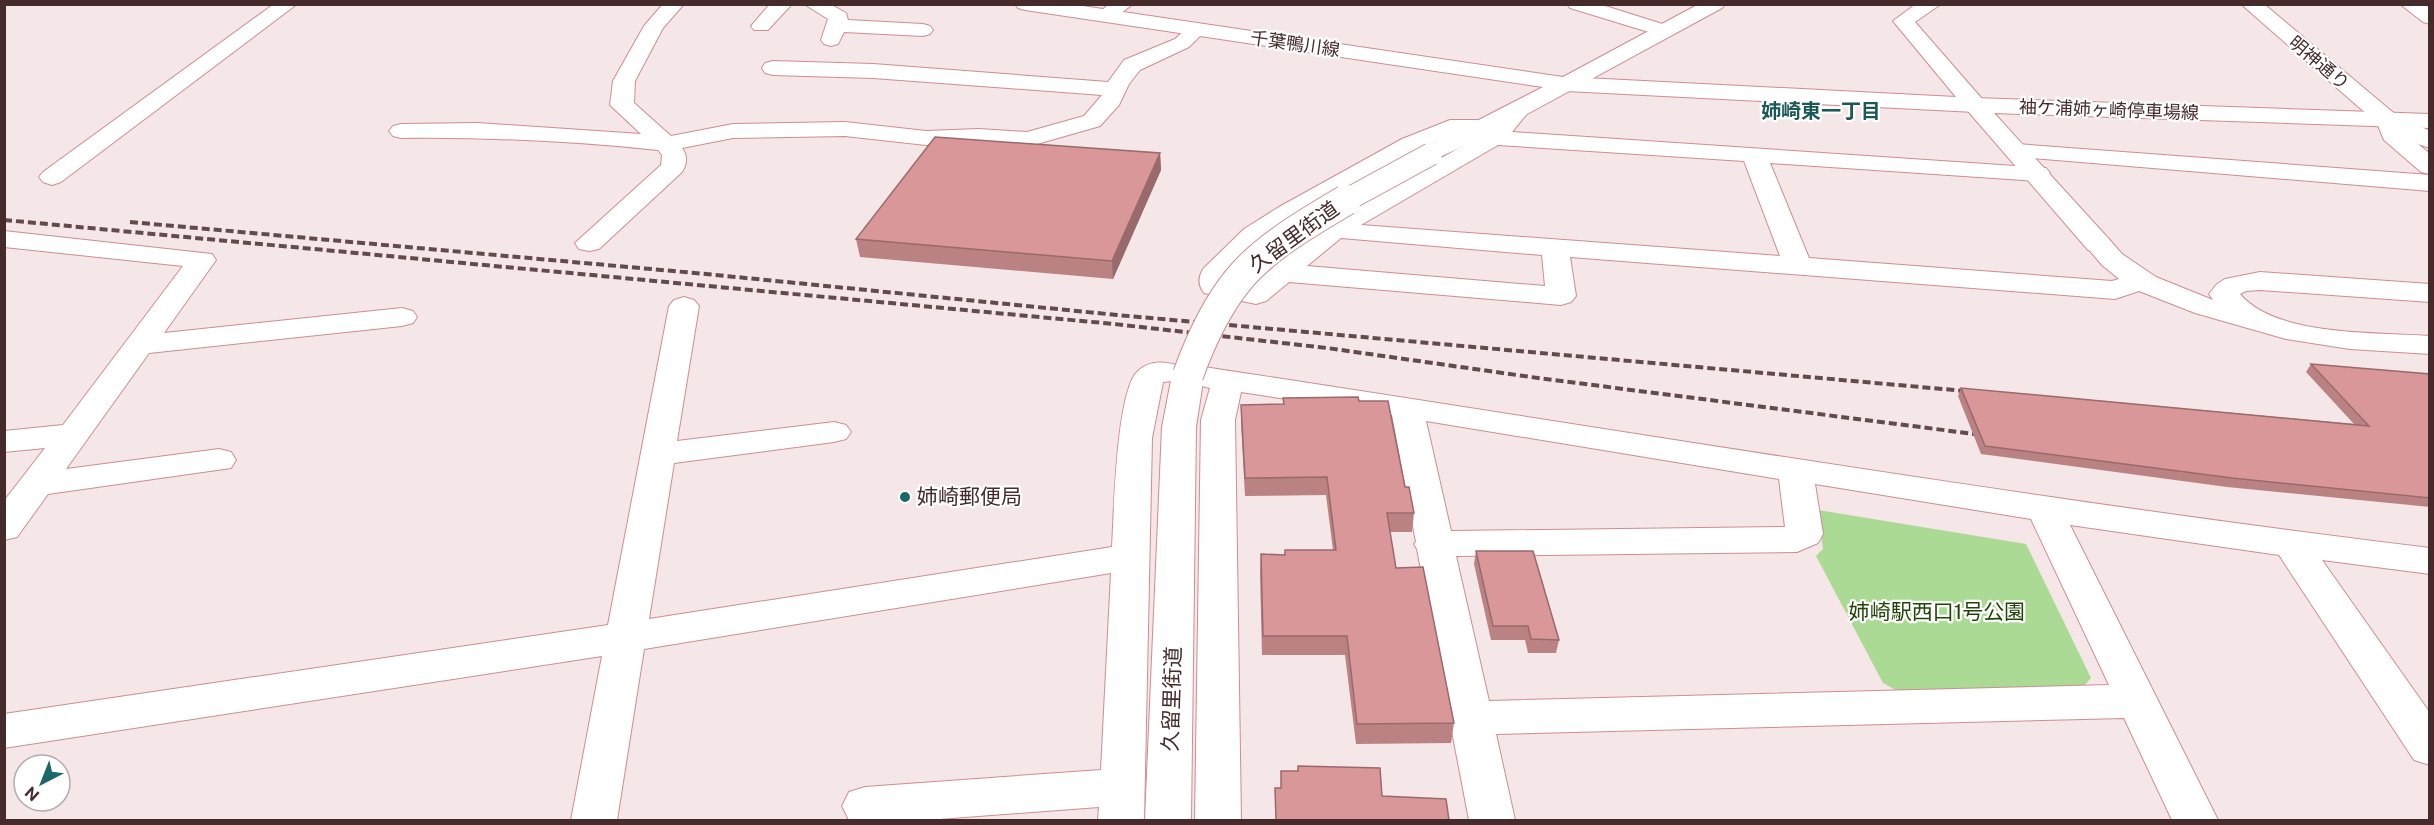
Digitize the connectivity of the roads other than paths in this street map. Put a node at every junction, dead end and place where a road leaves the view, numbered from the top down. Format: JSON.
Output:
{"nodes":[{"id":1,"x":288,"y":4,"type":"edge"},
{"id":2,"x":674,"y":4,"type":"edge"},
{"id":3,"x":782,"y":4,"type":"edge"},
{"id":4,"x":814,"y":4,"type":"edge"},
{"id":5,"x":1025,"y":4,"type":"edge"},
{"id":6,"x":1123,"y":4,"type":"edge"},
{"id":7,"x":1577,"y":4,"type":"edge"},
{"id":8,"x":1715,"y":4,"type":"edge"},
{"id":9,"x":1931,"y":4,"type":"edge"},
{"id":10,"x":2251,"y":4,"type":"edge"},
{"id":11,"x":2410,"y":4,"type":"edge"},
{"id":12,"x":1105,"y":16,"type":"junction"},
{"id":13,"x":2430,"y":18,"type":"edge"},
{"id":14,"x":836,"y":25,"type":"junction"},
{"id":15,"x":760,"y":26,"type":"dead end"},
{"id":16,"x":923,"y":30,"type":"dead end"},
{"id":17,"x":1196,"y":30,"type":"junction"},
{"id":18,"x":1665,"y":31,"type":"junction"},
{"id":19,"x":773,"y":68,"type":"dead end"},
{"id":20,"x":816,"y":69,"type":"junction"},
{"id":21,"x":189,"y":77,"type":"junction"},
{"id":22,"x":1566,"y":84,"type":"junction"},
{"id":23,"x":1116,"y":89,"type":"junction"},
{"id":24,"x":1975,"y":105,"type":"junction"},
{"id":25,"x":2388,"y":120,"type":"junction"},
{"id":26,"x":2430,"y":121,"type":"edge"},
{"id":27,"x":96,"y":127,"type":"dead end"},
{"id":28,"x":401,"y":131,"type":"dead end"},
{"id":29,"x":1482,"y":134,"type":"junction"},
{"id":30,"x":2430,"y":141,"type":"edge"},
{"id":31,"x":666,"y":144,"type":"junction"},
{"id":32,"x":2016,"y":151,"type":"junction"},
{"id":33,"x":1754,"y":155,"type":"junction"},
{"id":34,"x":2430,"y":167,"type":"edge"},
{"id":35,"x":2037,"y":173,"type":"junction"},
{"id":36,"x":52,"y":177,"type":"dead end"},
{"id":37,"x":2430,"y":183,"type":"edge"},
{"id":38,"x":1335,"y":229,"type":"junction"},
{"id":39,"x":4,"y":239,"type":"edge"},
{"id":40,"x":589,"y":243,"type":"dead end"},
{"id":41,"x":2098,"y":244,"type":"junction"},
{"id":42,"x":1555,"y":248,"type":"junction"},
{"id":43,"x":1798,"y":266,"type":"junction"},
{"id":44,"x":1283,"y":273,"type":"junction"},
{"id":45,"x":2139,"y":281,"type":"junction"},
{"id":46,"x":2228,"y":289,"type":"junction"},
{"id":47,"x":2430,"y":293,"type":"edge"},
{"id":48,"x":684,"y":306,"type":"dead end"},
{"id":49,"x":402,"y":317,"type":"dead end"},
{"id":50,"x":2265,"y":325,"type":"junction"},
{"id":51,"x":139,"y":345,"type":"junction"},
{"id":52,"x":2430,"y":345,"type":"edge"},
{"id":53,"x":1170,"y":373,"type":"dead end"},
{"id":54,"x":1407,"y":409,"type":"junction"},
{"id":55,"x":834,"y":432,"type":"dead end"},
{"id":56,"x":73,"y":434,"type":"junction"},
{"id":57,"x":4,"y":442,"type":"edge"},
{"id":58,"x":659,"y":454,"type":"junction"},
{"id":59,"x":219,"y":460,"type":"dead end"},
{"id":60,"x":1795,"y":470,"type":"junction"},
{"id":61,"x":37,"y":484,"type":"junction"},
{"id":62,"x":2044,"y":508,"type":"junction"},
{"id":63,"x":4,"y":528,"type":"edge"},
{"id":64,"x":1433,"y":544,"type":"junction"},
{"id":65,"x":2292,"y":545,"type":"junction"},
{"id":66,"x":2430,"y":561,"type":"edge"},
{"id":67,"x":1131,"y":575,"type":"junction"},
{"id":68,"x":628,"y":637,"type":"junction"},
{"id":69,"x":2136,"y":701,"type":"junction"},
{"id":70,"x":1472,"y":718,"type":"junction"},
{"id":71,"x":4,"y":730,"type":"edge"},
{"id":72,"x":2430,"y":748,"type":"edge"},
{"id":73,"x":1121,"y":804,"type":"edge"},
{"id":74,"x":865,"y":806,"type":"dead end"},
{"id":75,"x":594,"y":820,"type":"edge"},
{"id":76,"x":1168,"y":820,"type":"edge"},
{"id":77,"x":1218,"y":820,"type":"edge"},
{"id":78,"x":1492,"y":820,"type":"edge"},
{"id":79,"x":2195,"y":820,"type":"edge"}],
"edges":[{"from":1,"to":21,"type":"street"},
{"from":2,"to":31,"type":"street"},
{"from":3,"to":15,"type":"street"},
{"from":4,"to":14,"type":"street"},
{"from":5,"to":12,"type":"street","name":"千葉鴨川線"},
{"from":6,"to":12,"type":"street"},
{"from":7,"to":18,"type":"street"},
{"from":8,"to":18,"type":"street"},
{"from":9,"to":24,"type":"street"},
{"from":10,"to":25,"type":"street","name":"明神通り"},
{"from":11,"to":13,"type":"street"},
{"from":12,"to":17,"type":"street","name":"千葉鴨川線"},
{"from":14,"to":16,"type":"street"},
{"from":14,"to":20,"type":"street"},
{"from":17,"to":22,"type":"street","name":"千葉鴨川線"},
{"from":17,"to":23,"type":"street"},
{"from":18,"to":22,"type":"street"},
{"from":19,"to":20,"type":"street"},
{"from":20,"to":23,"type":"street"},
{"from":21,"to":27,"type":"street"},
{"from":21,"to":36,"type":"street"},
{"from":22,"to":24,"type":"street","name":"千葉鴨川線"},
{"from":22,"to":29,"type":"street"},
{"from":23,"to":31,"type":"street"},
{"from":24,"to":25,"type":"street","name":"袖ケ浦姉ヶ崎停車場線"},
{"from":24,"to":32,"type":"street","name":"袖ケ浦姉ヶ崎停車場線"},
{"from":25,"to":26,"type":"street","name":"袖ケ浦姉ヶ崎停車場線"},
{"from":25,"to":30,"type":"street","name":"明神通り"},
{"from":25,"to":34,"type":"street","name":"明神通り"},
{"from":28,"to":31,"type":"street"},
{"from":29,"to":33,"type":"street"},
{"from":29,"to":38,"type":"street"},
{"from":29,"to":44,"type":"street"},
{"from":29,"to":76,"type":"street","name":"久留里街道","bridge":true},
{"from":31,"to":40,"type":"street"},
{"from":32,"to":35,"type":"street","name":"袖ケ浦姉ヶ崎停車場線"},
{"from":32,"to":37,"type":"street"},
{"from":33,"to":35,"type":"street"},
{"from":33,"to":43,"type":"street"},
{"from":35,"to":41,"type":"street","name":"袖ケ浦姉ヶ崎停車場線"},
{"from":38,"to":42,"type":"street"},
{"from":38,"to":44,"type":"street"},
{"from":39,"to":51,"type":"street"},
{"from":41,"to":45,"type":"street","name":"袖ケ浦姉ヶ崎停車場線"},
{"from":41,"to":46,"type":"street"},
{"from":42,"to":43,"type":"street"},
{"from":42,"to":44,"type":"street"},
{"from":43,"to":45,"type":"street"},
{"from":45,"to":50,"type":"street","name":"袖ケ浦姉ヶ崎停車場線"},
{"from":46,"to":47,"type":"street"},
{"from":46,"to":50,"type":"street"},
{"from":48,"to":58,"type":"street"},
{"from":49,"to":51,"type":"street"},
{"from":50,"to":52,"type":"street"},
{"from":51,"to":56,"type":"street"},
{"from":53,"to":67,"type":"street"},
{"from":54,"to":60,"type":"street"},
{"from":54,"to":64,"type":"street"},
{"from":54,"to":77,"type":"street"},
{"from":55,"to":58,"type":"street"},
{"from":56,"to":57,"type":"street"},
{"from":56,"to":61,"type":"street"},
{"from":58,"to":68,"type":"street"},
{"from":59,"to":61,"type":"street"},
{"from":60,"to":62,"type":"street"},
{"from":60,"to":64,"type":"street"},
{"from":61,"to":63,"type":"street"},
{"from":62,"to":65,"type":"street"},
{"from":62,"to":69,"type":"street"},
{"from":64,"to":70,"type":"street"},
{"from":65,"to":66,"type":"street"},
{"from":65,"to":72,"type":"street"},
{"from":67,"to":68,"type":"street"},
{"from":67,"to":73,"type":"street"},
{"from":68,"to":71,"type":"street"},
{"from":68,"to":75,"type":"street"},
{"from":69,"to":70,"type":"street"},
{"from":69,"to":79,"type":"street"},
{"from":70,"to":78,"type":"street"},
{"from":73,"to":74,"type":"street"}]}
